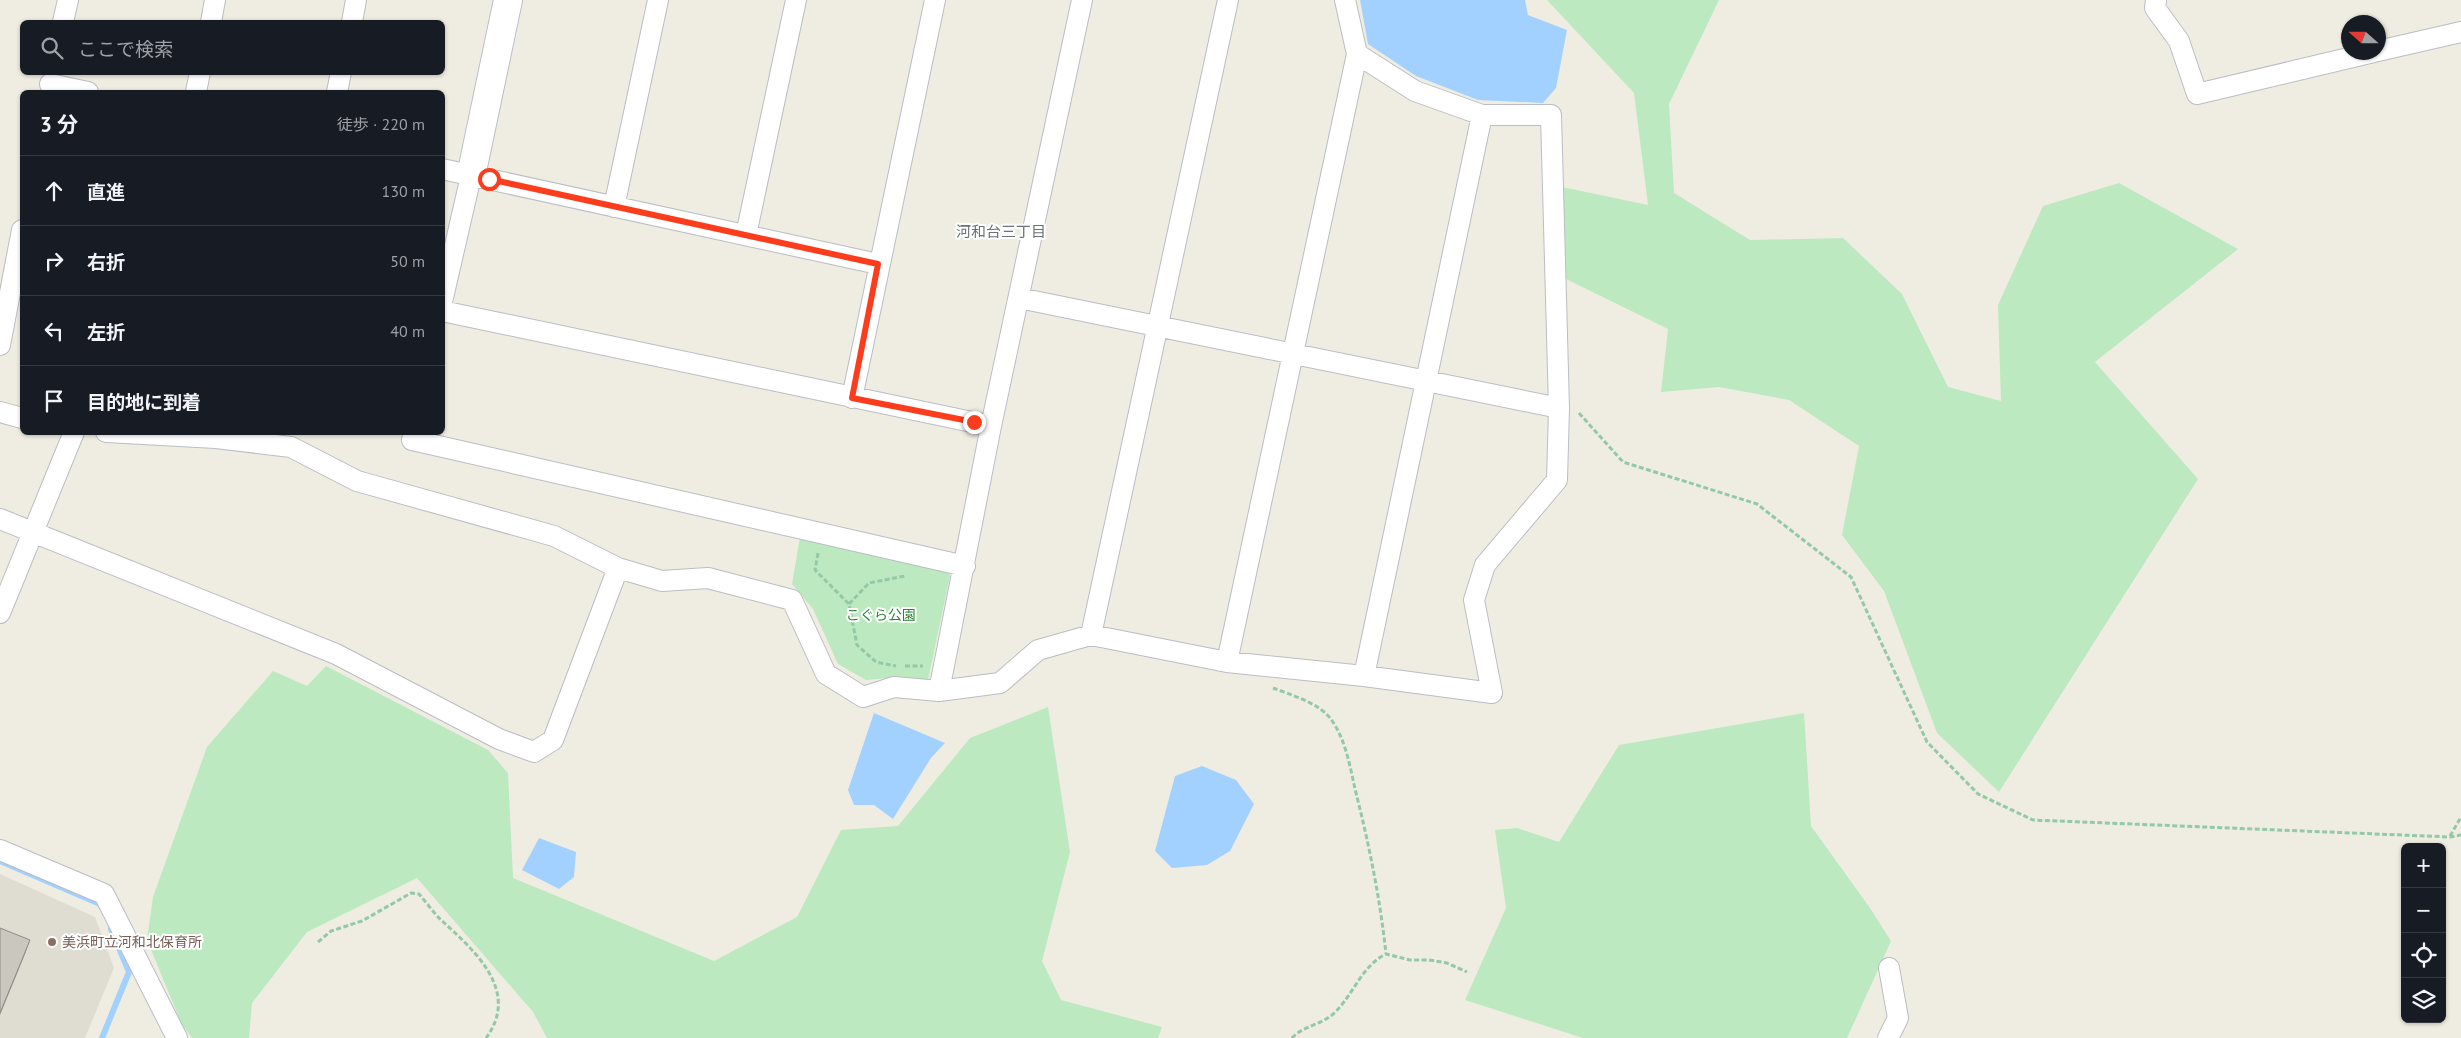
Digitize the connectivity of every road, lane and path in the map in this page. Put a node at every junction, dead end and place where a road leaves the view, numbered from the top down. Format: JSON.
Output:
{"nodes":[{"id":1,"x":68,"y":0,"type":"edge"},
{"id":2,"x":215,"y":0,"type":"edge"},
{"id":3,"x":356,"y":0,"type":"edge"},
{"id":4,"x":508,"y":0,"type":"edge"},
{"id":5,"x":658,"y":0,"type":"edge"},
{"id":6,"x":796,"y":0,"type":"edge"},
{"id":7,"x":935,"y":0,"type":"edge"},
{"id":8,"x":1082,"y":0,"type":"edge"},
{"id":9,"x":1228,"y":0,"type":"edge"},
{"id":10,"x":1345,"y":0,"type":"edge"},
{"id":11,"x":2156,"y":0,"type":"edge"},
{"id":12,"x":63,"y":20,"type":"edge"},
{"id":13,"x":210,"y":20,"type":"edge"},
{"id":14,"x":352,"y":20,"type":"edge"},
{"id":15,"x":2461,"y":32,"type":"edge"},
{"id":16,"x":2386,"y":49,"type":"edge"},
{"id":17,"x":1357,"y":54,"type":"junction"},
{"id":18,"x":2341,"y":60,"type":"edge"},
{"id":19,"x":199,"y":75,"type":"edge"},
{"id":20,"x":340,"y":75,"type":"edge"},
{"id":21,"x":50,"y":83,"type":"edge"},
{"id":22,"x":80,"y":90,"type":"edge"},
{"id":23,"x":196,"y":90,"type":"edge"},
{"id":24,"x":337,"y":90,"type":"edge"},
{"id":25,"x":1482,"y":115,"type":"junction"},
{"id":26,"x":445,"y":170,"type":"edge"},
{"id":27,"x":471,"y":176,"type":"junction"},
{"id":28,"x":614,"y":207,"type":"junction"},
{"id":29,"x":746,"y":235,"type":"junction"},
{"id":30,"x":20,"y":240,"type":"edge"},
{"id":31,"x":878,"y":264,"type":"junction"},
{"id":32,"x":445,"y":289,"type":"edge"},
{"id":33,"x":1018,"y":298,"type":"junction"},
{"id":34,"x":445,"y":312,"type":"edge"},
{"id":35,"x":1159,"y":326,"type":"junction"},
{"id":36,"x":0,"y":345,"type":"edge"},
{"id":37,"x":1292,"y":354,"type":"junction"},
{"id":38,"x":1427,"y":381,"type":"junction"},
{"id":39,"x":852,"y":398,"type":"junction"},
{"id":40,"x":1558,"y":408,"type":"junction"},
{"id":41,"x":0,"y":412,"type":"edge"},
{"id":42,"x":20,"y":417,"type":"edge"},
{"id":43,"x":991,"y":426,"type":"junction"},
{"id":44,"x":73,"y":435,"type":"edge"},
{"id":45,"x":217,"y":435,"type":"edge"},
{"id":46,"x":413,"y":435,"type":"edge"},
{"id":47,"x":0,"y":519,"type":"edge"},
{"id":48,"x":822,"y":532,"type":"junction"},
{"id":49,"x":33,"y":533,"type":"junction"},
{"id":50,"x":965,"y":566,"type":"junction"},
{"id":51,"x":618,"y":568,"type":"junction"},
{"id":52,"x":904,"y":576,"type":"dead end"},
{"id":53,"x":849,"y":604,"type":"junction"},
{"id":54,"x":0,"y":613,"type":"edge"},
{"id":55,"x":1091,"y":635,"type":"junction"},
{"id":56,"x":1227,"y":662,"type":"junction"},
{"id":57,"x":944,"y":668,"type":"junction"},
{"id":58,"x":1364,"y":676,"type":"junction"},
{"id":59,"x":1270,"y":686,"type":"dead end"},
{"id":60,"x":939,"y":691,"type":"junction"},
{"id":61,"x":2461,"y":817,"type":"edge"},
{"id":62,"x":2461,"y":835,"type":"edge"},
{"id":63,"x":2450,"y":836,"type":"junction"},
{"id":64,"x":0,"y":850,"type":"edge"},
{"id":65,"x":318,"y":942,"type":"dead end"},
{"id":66,"x":1386,"y":954,"type":"junction"},
{"id":67,"x":1889,"y":968,"type":"dead end"},
{"id":68,"x":1466,"y":972,"type":"dead end"},
{"id":69,"x":176,"y":1038,"type":"edge"},
{"id":70,"x":486,"y":1038,"type":"edge"},
{"id":71,"x":1292,"y":1038,"type":"edge"},
{"id":72,"x":1888,"y":1038,"type":"edge"}],
"edges":[{"from":1,"to":12,"type":"street"},
{"from":2,"to":13,"type":"street"},
{"from":3,"to":14,"type":"street"},
{"from":4,"to":27,"type":"street"},
{"from":5,"to":28,"type":"street"},
{"from":6,"to":29,"type":"street"},
{"from":7,"to":31,"type":"street"},
{"from":8,"to":33,"type":"street"},
{"from":9,"to":35,"type":"street"},
{"from":10,"to":17,"type":"street"},
{"from":11,"to":18,"type":"street"},
{"from":15,"to":16,"type":"street"},
{"from":17,"to":25,"type":"street"},
{"from":17,"to":37,"type":"street"},
{"from":19,"to":23,"type":"street"},
{"from":20,"to":24,"type":"street"},
{"from":21,"to":22,"type":"street"},
{"from":25,"to":38,"type":"street"},
{"from":25,"to":40,"type":"street"},
{"from":26,"to":27,"type":"street"},
{"from":27,"to":28,"type":"street"},
{"from":27,"to":32,"type":"street"},
{"from":28,"to":29,"type":"street"},
{"from":29,"to":31,"type":"street"},
{"from":30,"to":36,"type":"street"},
{"from":31,"to":39,"type":"street"},
{"from":33,"to":35,"type":"street"},
{"from":33,"to":43,"type":"street"},
{"from":34,"to":39,"type":"street"},
{"from":35,"to":37,"type":"street"},
{"from":35,"to":55,"type":"street"},
{"from":37,"to":38,"type":"street"},
{"from":37,"to":56,"type":"street"},
{"from":38,"to":40,"type":"street"},
{"from":38,"to":58,"type":"street"},
{"from":39,"to":43,"type":"street"},
{"from":40,"to":58,"type":"street"},
{"from":40,"to":63,"type":"path"},
{"from":41,"to":42,"type":"street"},
{"from":43,"to":50,"type":"street"},
{"from":44,"to":49,"type":"street"},
{"from":45,"to":51,"type":"street"},
{"from":46,"to":48,"type":"street"},
{"from":47,"to":49,"type":"street"},
{"from":48,"to":50,"type":"street"},
{"from":48,"to":53,"type":"path"},
{"from":49,"to":51,"type":"street"},
{"from":49,"to":54,"type":"street"},
{"from":50,"to":57,"type":"street"},
{"from":51,"to":60,"type":"street"},
{"from":52,"to":53,"type":"path"},
{"from":53,"to":57,"type":"path"},
{"from":55,"to":56,"type":"street"},
{"from":55,"to":60,"type":"street"},
{"from":56,"to":58,"type":"street"},
{"from":57,"to":60,"type":"street"},
{"from":59,"to":66,"type":"path"},
{"from":61,"to":63,"type":"path"},
{"from":62,"to":63,"type":"path"},
{"from":64,"to":69,"type":"street"},
{"from":65,"to":70,"type":"path"},
{"from":66,"to":68,"type":"path"},
{"from":66,"to":71,"type":"path"},
{"from":67,"to":72,"type":"street"}]}
